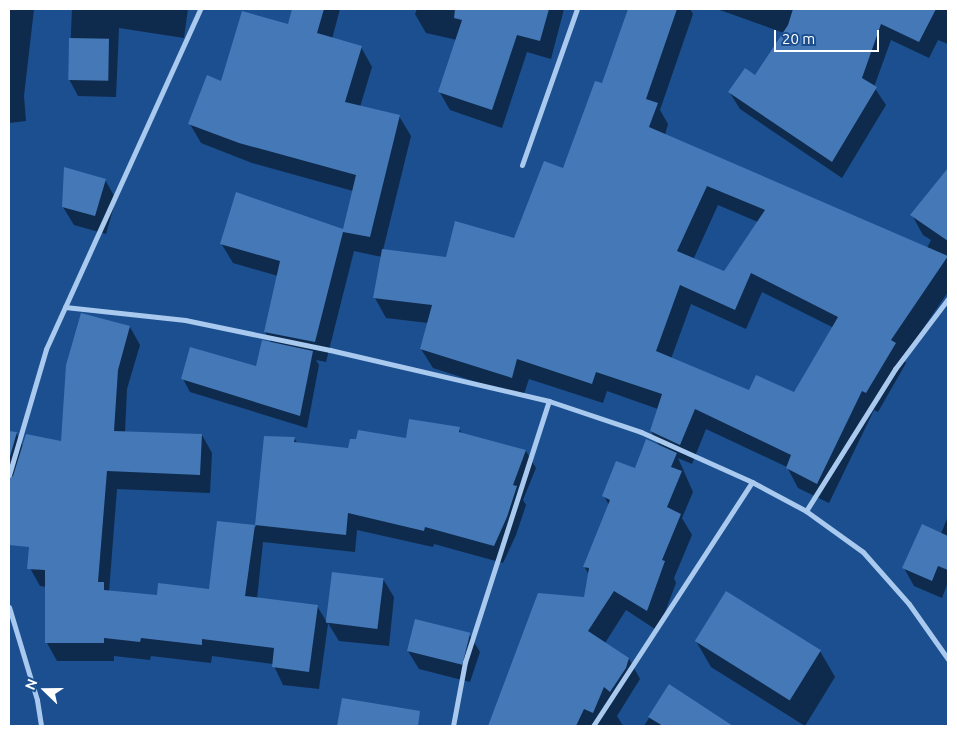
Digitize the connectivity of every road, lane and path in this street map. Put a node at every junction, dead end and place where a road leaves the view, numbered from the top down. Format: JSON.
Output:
{"nodes":[{"id":1,"x":200,"y":9,"type":"edge"},
{"id":2,"x":577,"y":9,"type":"edge"},
{"id":3,"x":522,"y":165,"type":"dead end"},
{"id":4,"x":948,"y":299,"type":"edge"},
{"id":5,"x":65,"y":307,"type":"junction"},
{"id":6,"x":549,"y":401,"type":"junction"},
{"id":7,"x":9,"y":475,"type":"edge"},
{"id":8,"x":752,"y":482,"type":"junction"},
{"id":9,"x":806,"y":511,"type":"junction"},
{"id":10,"x":9,"y":608,"type":"edge"},
{"id":11,"x":948,"y":659,"type":"edge"},
{"id":12,"x":41,"y":726,"type":"edge"},
{"id":13,"x":453,"y":726,"type":"edge"},
{"id":14,"x":592,"y":726,"type":"edge"}],
"edges":[{"from":1,"to":5,"type":"street"},
{"from":2,"to":3,"type":"street"},
{"from":4,"to":9,"type":"street"},
{"from":5,"to":6,"type":"street"},
{"from":5,"to":7,"type":"street"},
{"from":6,"to":8,"type":"street"},
{"from":6,"to":13,"type":"street"},
{"from":8,"to":9,"type":"street"},
{"from":8,"to":14,"type":"street"},
{"from":9,"to":11,"type":"street"},
{"from":10,"to":12,"type":"street"}]}
